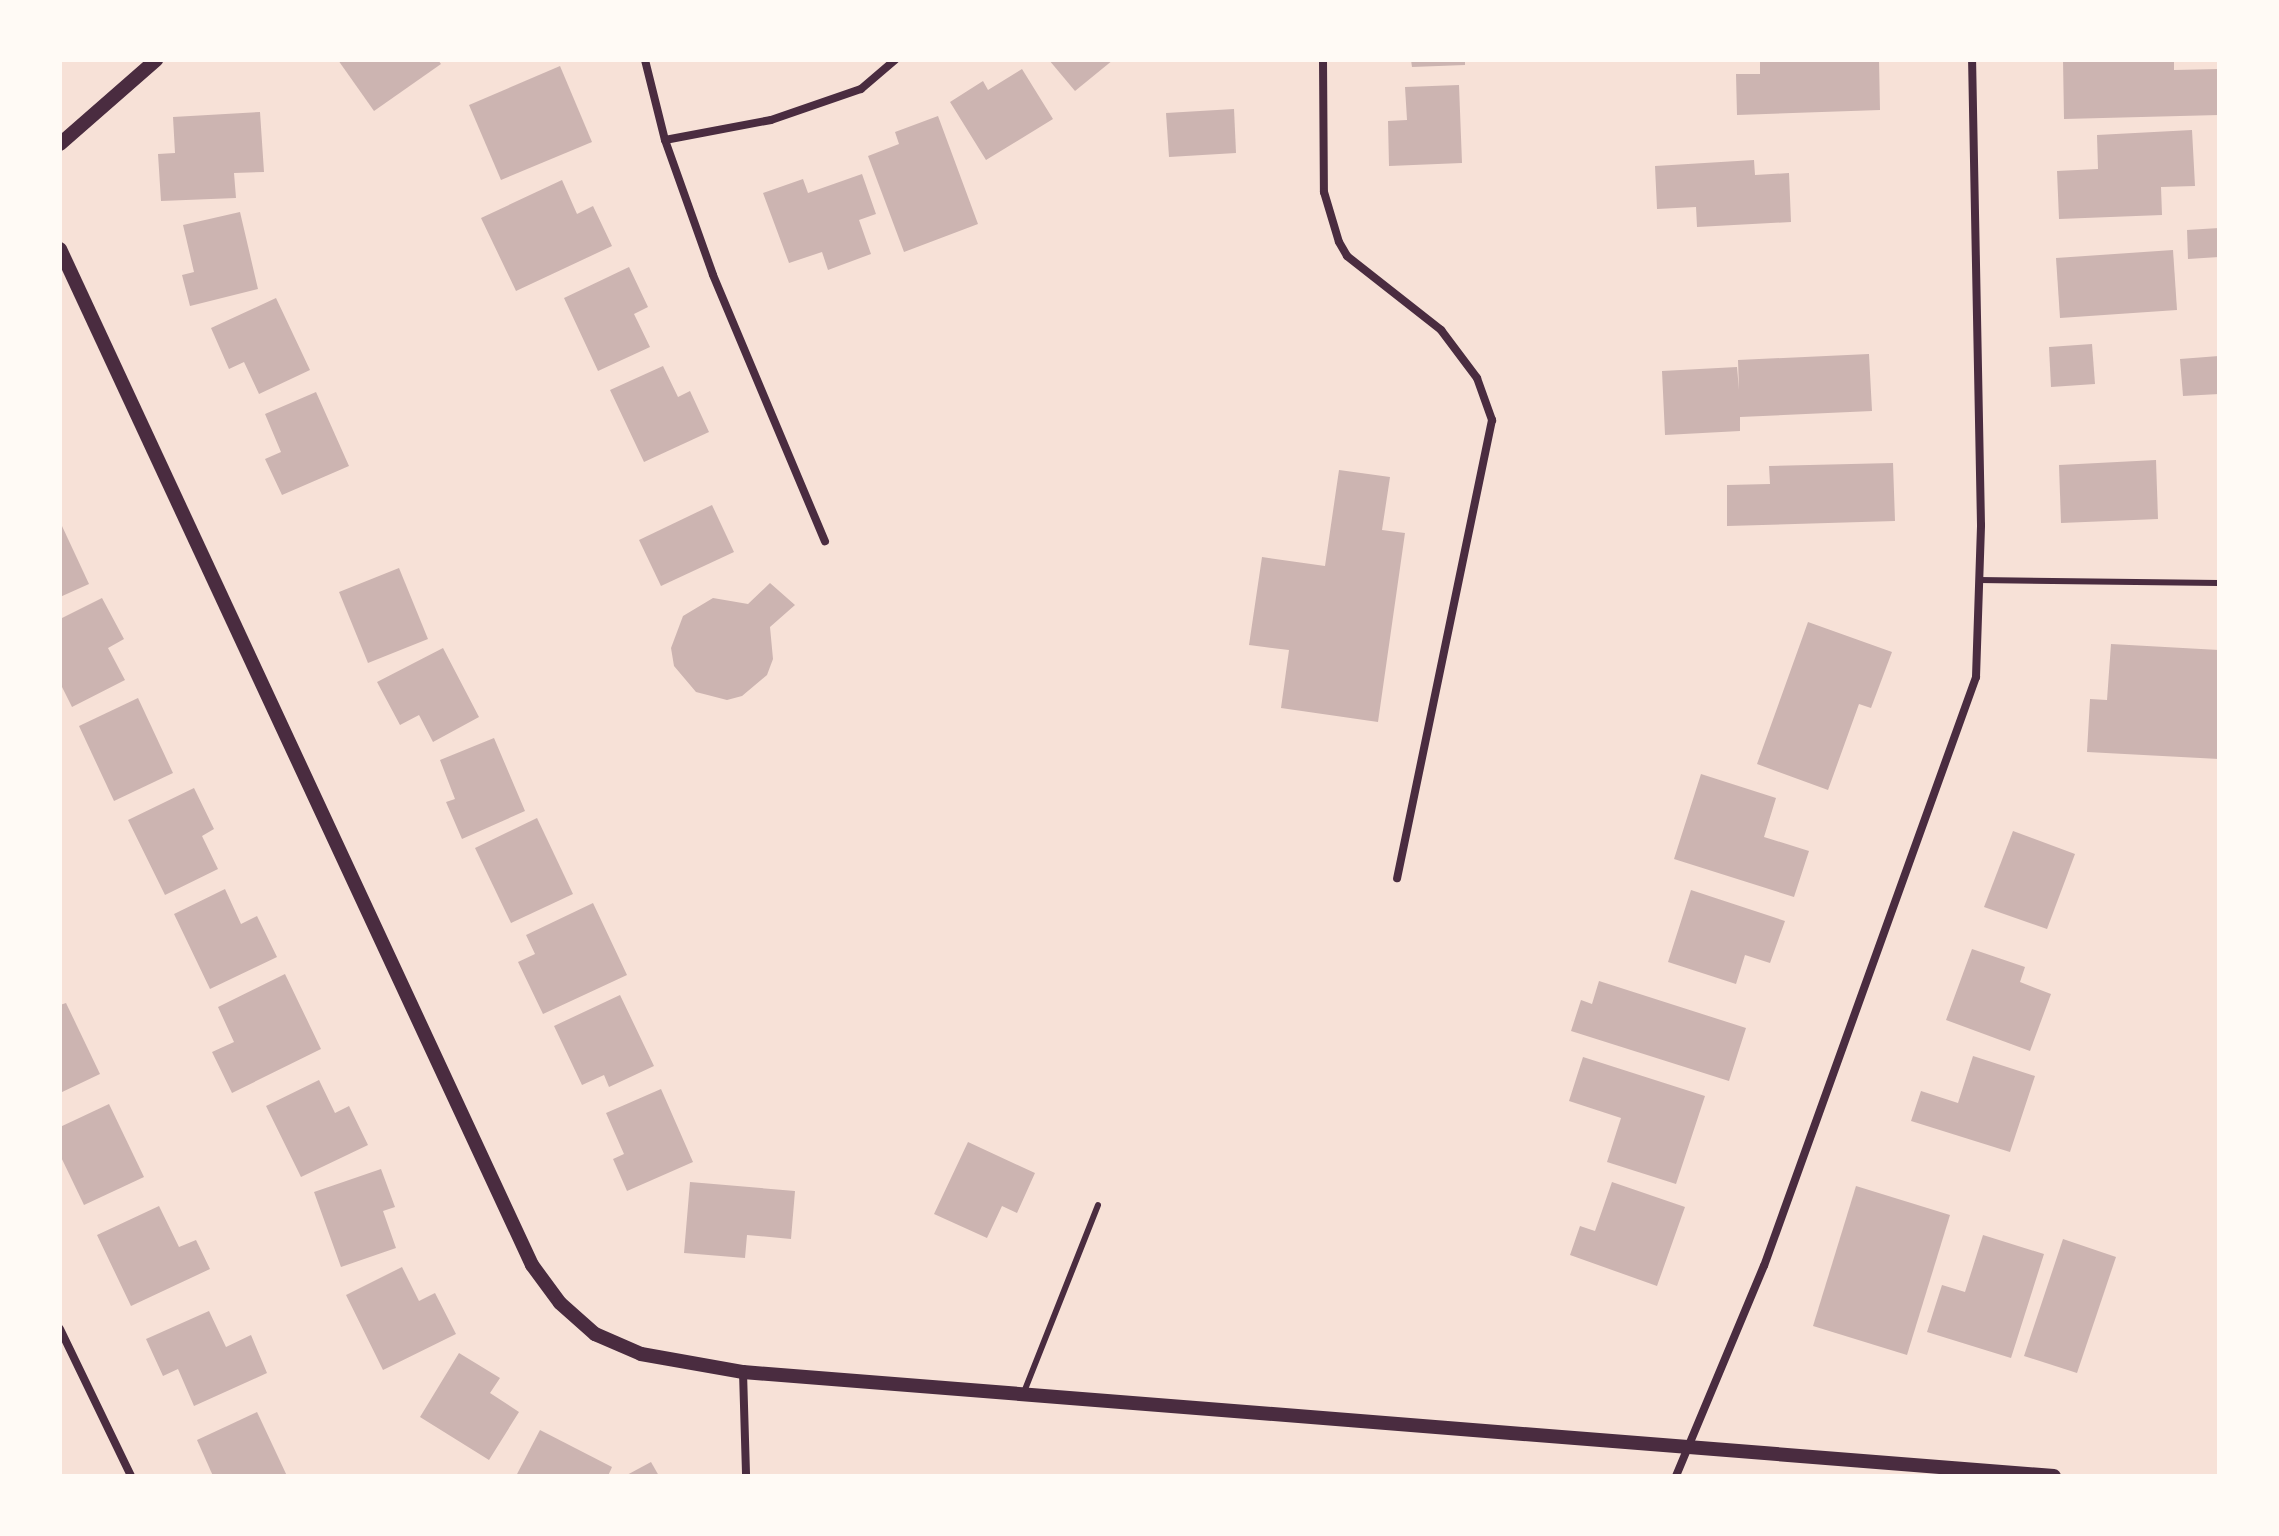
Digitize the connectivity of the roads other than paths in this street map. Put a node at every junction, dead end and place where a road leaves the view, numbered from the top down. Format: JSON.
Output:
{"nodes":[{"id":1,"x":156,"y":60,"type":"edge"},
{"id":2,"x":645,"y":60,"type":"edge"},
{"id":3,"x":895,"y":60,"type":"edge"},
{"id":4,"x":1323,"y":60,"type":"edge"},
{"id":5,"x":1972,"y":60,"type":"edge"},
{"id":6,"x":665,"y":140,"type":"junction"},
{"id":7,"x":60,"y":144,"type":"edge"},
{"id":8,"x":60,"y":249,"type":"edge"},
{"id":9,"x":825,"y":541,"type":"dead end"},
{"id":10,"x":1979,"y":580,"type":"junction"},
{"id":11,"x":2219,"y":583,"type":"edge"},
{"id":12,"x":1397,"y":878,"type":"dead end"},
{"id":13,"x":1098,"y":1205,"type":"dead end"},
{"id":14,"x":60,"y":1329,"type":"edge"},
{"id":15,"x":743,"y":1372,"type":"junction"},
{"id":16,"x":1024,"y":1392,"type":"junction"},
{"id":17,"x":1686,"y":1443,"type":"junction"},
{"id":18,"x":131,"y":1476,"type":"edge"},
{"id":19,"x":746,"y":1476,"type":"edge"},
{"id":20,"x":1676,"y":1476,"type":"edge"},
{"id":21,"x":2054,"y":1476,"type":"edge"}],
"edges":[{"from":1,"to":7,"type":"street"},
{"from":2,"to":6,"type":"street"},
{"from":3,"to":6,"type":"street"},
{"from":4,"to":12,"type":"street"},
{"from":5,"to":10,"type":"street"},
{"from":6,"to":9,"type":"street"},
{"from":8,"to":15,"type":"street"},
{"from":10,"to":11,"type":"lane"},
{"from":10,"to":17,"type":"street"},
{"from":13,"to":16,"type":"lane"},
{"from":14,"to":18,"type":"street"},
{"from":15,"to":16,"type":"street"},
{"from":15,"to":19,"type":"street"},
{"from":16,"to":17,"type":"street"},
{"from":17,"to":20,"type":"street"},
{"from":17,"to":21,"type":"street"}]}
